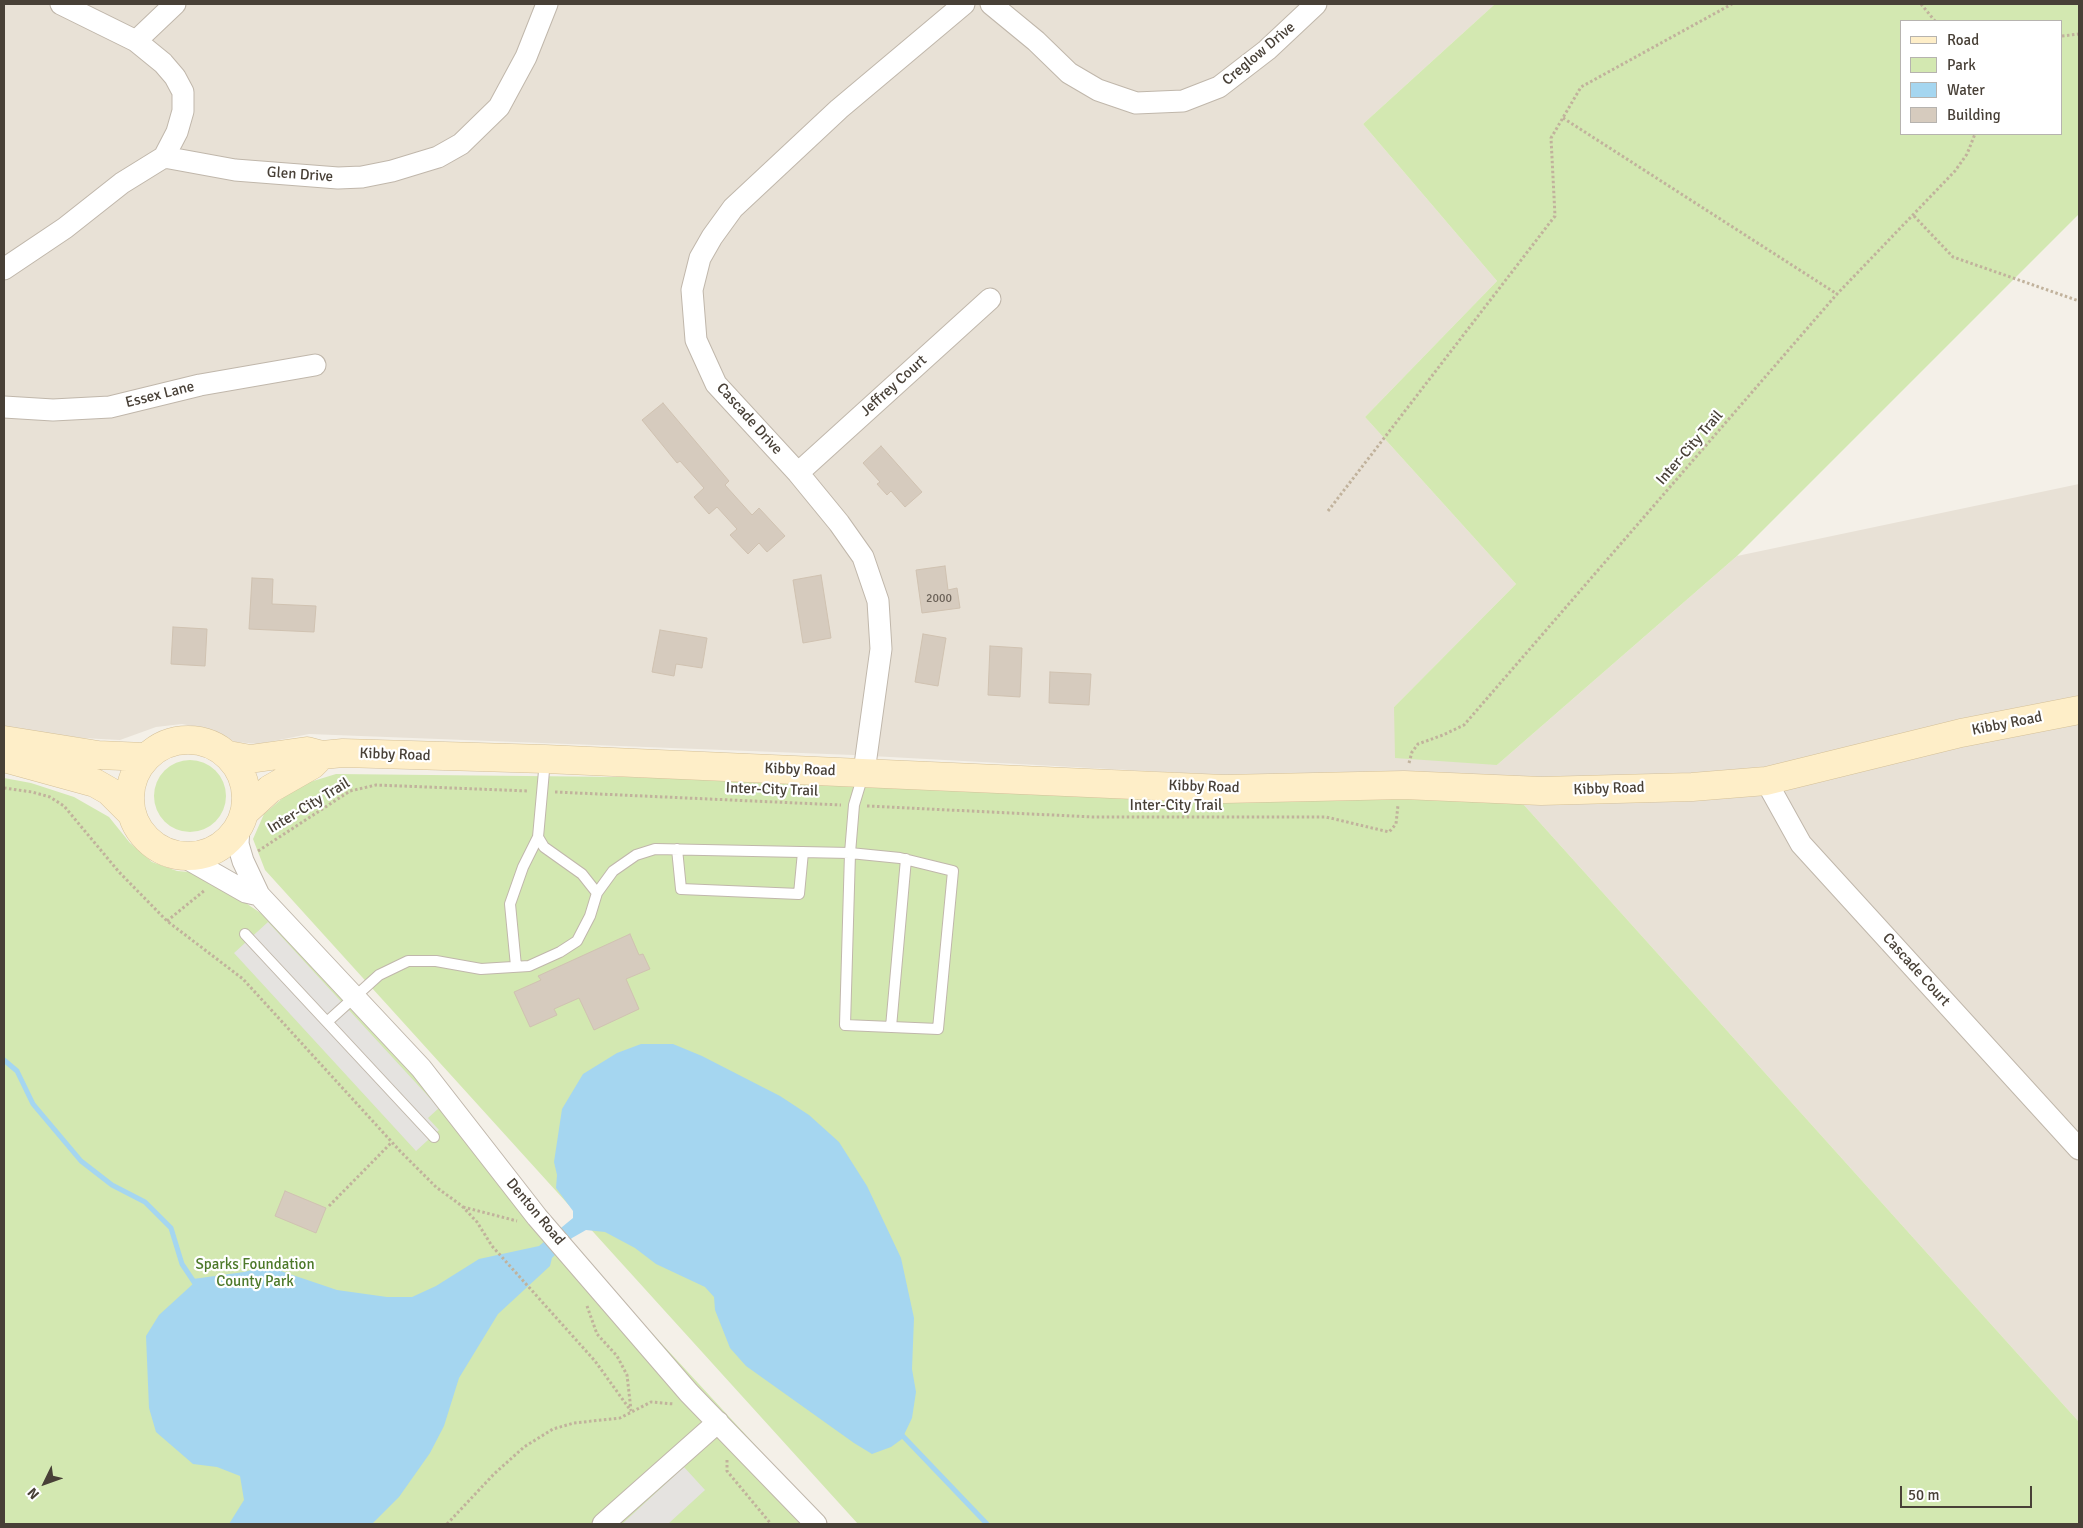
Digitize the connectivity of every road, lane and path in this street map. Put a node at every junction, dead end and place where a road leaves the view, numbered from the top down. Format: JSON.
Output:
{"nodes":[{"id":1,"x":61,"y":4,"type":"edge"},
{"id":2,"x":175,"y":4,"type":"edge"},
{"id":3,"x":547,"y":4,"type":"edge"},
{"id":4,"x":964,"y":4,"type":"edge"},
{"id":5,"x":990,"y":4,"type":"edge"},
{"id":6,"x":1316,"y":4,"type":"edge"},
{"id":7,"x":1732,"y":4,"type":"edge"},
{"id":8,"x":1921,"y":4,"type":"edge"},
{"id":9,"x":1934,"y":20,"type":"edge"},
{"id":10,"x":2079,"y":34,"type":"edge"},
{"id":11,"x":2063,"y":36,"type":"edge"},
{"id":12,"x":136,"y":41,"type":"junction"},
{"id":13,"x":1563,"y":118,"type":"junction"},
{"id":14,"x":1975,"y":135,"type":"edge"},
{"id":15,"x":164,"y":156,"type":"junction"},
{"id":16,"x":1914,"y":216,"type":"junction"},
{"id":17,"x":4,"y":269,"type":"edge"},
{"id":18,"x":1837,"y":294,"type":"junction"},
{"id":19,"x":990,"y":299,"type":"dead end"},
{"id":20,"x":2079,"y":300,"type":"edge"},
{"id":21,"x":315,"y":365,"type":"dead end"},
{"id":22,"x":4,"y":407,"type":"edge"},
{"id":23,"x":798,"y":473,"type":"junction"},
{"id":24,"x":1328,"y":511,"type":"dead end"},
{"id":25,"x":2079,"y":710,"type":"edge"},
{"id":26,"x":4,"y":740,"type":"edge"},
{"id":27,"x":228,"y":755,"type":"junction"},
{"id":28,"x":322,"y":755,"type":"junction"},
{"id":29,"x":144,"y":757,"type":"junction"},
{"id":30,"x":4,"y":758,"type":"edge"},
{"id":31,"x":545,"y":759,"type":"junction"},
{"id":32,"x":1410,"y":760,"type":"dead end"},
{"id":33,"x":864,"y":772,"type":"junction"},
{"id":34,"x":1766,"y":781,"type":"junction"},
{"id":35,"x":4,"y":788,"type":"edge"},
{"id":36,"x":543,"y":792,"type":"junction"},
{"id":37,"x":854,"y":805,"type":"junction"},
{"id":38,"x":1398,"y":807,"type":"dead end"},
{"id":39,"x":130,"y":812,"type":"junction"},
{"id":40,"x":243,"y":819,"type":"junction"},
{"id":41,"x":538,"y":836,"type":"junction"},
{"id":42,"x":677,"y":849,"type":"junction"},
{"id":43,"x":804,"y":852,"type":"junction"},
{"id":44,"x":850,"y":854,"type":"junction"},
{"id":45,"x":181,"y":856,"type":"junction"},
{"id":46,"x":906,"y":860,"type":"junction"},
{"id":47,"x":243,"y":861,"type":"junction"},
{"id":48,"x":220,"y":877,"type":"junction"},
{"id":49,"x":597,"y":893,"type":"junction"},
{"id":50,"x":259,"y":895,"type":"junction"},
{"id":51,"x":167,"y":921,"type":"junction"},
{"id":52,"x":246,"y":934,"type":"dead end"},
{"id":53,"x":516,"y":966,"type":"junction"},
{"id":54,"x":355,"y":998,"type":"junction"},
{"id":55,"x":327,"y":1022,"type":"junction"},
{"id":56,"x":891,"y":1027,"type":"junction"},
{"id":57,"x":434,"y":1137,"type":"dead end"},
{"id":58,"x":392,"y":1142,"type":"junction"},
{"id":59,"x":2079,"y":1149,"type":"edge"},
{"id":60,"x":329,"y":1206,"type":"dead end"},
{"id":61,"x":462,"y":1206,"type":"junction"},
{"id":62,"x":532,"y":1222,"type":"junction"},
{"id":63,"x":583,"y":1299,"type":"dead end"},
{"id":64,"x":678,"y":1405,"type":"dead end"},
{"id":65,"x":631,"y":1411,"type":"junction"},
{"id":66,"x":718,"y":1422,"type":"junction"},
{"id":67,"x":726,"y":1455,"type":"dead end"},
{"id":68,"x":447,"y":1524,"type":"edge"},
{"id":69,"x":603,"y":1524,"type":"edge"},
{"id":70,"x":771,"y":1524,"type":"edge"},
{"id":71,"x":816,"y":1524,"type":"edge"}],
"edges":[{"from":1,"to":12,"type":"street"},
{"from":2,"to":12,"type":"street"},
{"from":3,"to":15,"type":"street","name":"Glen Drive"},
{"from":4,"to":23,"type":"street","name":"Cascade Drive"},
{"from":5,"to":6,"type":"street","name":"Creglow Drive"},
{"from":7,"to":13,"type":"path"},
{"from":8,"to":9,"type":"path"},
{"from":10,"to":11,"type":"path"},
{"from":12,"to":15,"type":"street"},
{"from":13,"to":18,"type":"path"},
{"from":13,"to":24,"type":"path"},
{"from":14,"to":16,"type":"path","name":"Inter-City Trail"},
{"from":15,"to":17,"type":"street"},
{"from":16,"to":18,"type":"path","name":"Inter-City Trail"},
{"from":16,"to":20,"type":"path"},
{"from":18,"to":32,"type":"path","name":"Inter-City Trail"},
{"from":19,"to":23,"type":"street","name":"Jeffrey Court"},
{"from":21,"to":22,"type":"street","name":"Essex Lane"},
{"from":23,"to":33,"type":"street","name":"Cascade Drive"},
{"from":25,"to":34,"type":"main road","name":"Kibby Road"},
{"from":26,"to":29,"type":"main road"},
{"from":27,"to":28,"type":"main road","name":"Kibby Road"},
{"from":27,"to":29,"type":"main road"},
{"from":27,"to":40,"type":"main road"},
{"from":28,"to":31,"type":"main road","name":"Kibby Road"},
{"from":28,"to":40,"type":"main road"},
{"from":29,"to":39,"type":"main road"},
{"from":30,"to":39,"type":"main road"},
{"from":31,"to":33,"type":"main road","name":"Kibby Road"},
{"from":31,"to":36,"type":"lane"},
{"from":33,"to":34,"type":"main road","name":"Kibby Road"},
{"from":33,"to":37,"type":"lane"},
{"from":34,"to":59,"type":"street","name":"Cascade Court"},
{"from":35,"to":51,"type":"path"},
{"from":36,"to":37,"type":"path","name":"Inter-City Trail"},
{"from":36,"to":41,"type":"lane"},
{"from":36,"to":47,"type":"path","name":"Inter-City Trail"},
{"from":37,"to":38,"type":"path","name":"Inter-City Trail"},
{"from":37,"to":44,"type":"lane"},
{"from":39,"to":45,"type":"main road"},
{"from":40,"to":45,"type":"main road"},
{"from":40,"to":47,"type":"street","name":"Denton Road"},
{"from":41,"to":49,"type":"lane"},
{"from":41,"to":53,"type":"lane"},
{"from":42,"to":43,"type":"lane"},
{"from":42,"to":43,"type":"lane"},
{"from":42,"to":49,"type":"lane"},
{"from":43,"to":44,"type":"lane"},
{"from":44,"to":46,"type":"lane"},
{"from":44,"to":56,"type":"lane"},
{"from":45,"to":48,"type":"street","name":"Denton Road"},
{"from":46,"to":56,"type":"lane"},
{"from":46,"to":56,"type":"lane"},
{"from":47,"to":50,"type":"street","name":"Denton Road"},
{"from":48,"to":50,"type":"street","name":"Denton Road"},
{"from":48,"to":51,"type":"path"},
{"from":49,"to":53,"type":"lane"},
{"from":50,"to":54,"type":"street","name":"Denton Road"},
{"from":51,"to":58,"type":"path"},
{"from":52,"to":55,"type":"lane"},
{"from":53,"to":54,"type":"lane"},
{"from":54,"to":55,"type":"lane"},
{"from":54,"to":62,"type":"street","name":"Denton Road"},
{"from":55,"to":57,"type":"lane"},
{"from":58,"to":60,"type":"path"},
{"from":58,"to":61,"type":"path"},
{"from":61,"to":62,"type":"path"},
{"from":61,"to":65,"type":"path"},
{"from":62,"to":66,"type":"street","name":"Denton Road"},
{"from":63,"to":65,"type":"path"},
{"from":64,"to":65,"type":"path"},
{"from":65,"to":68,"type":"path"},
{"from":66,"to":69,"type":"street"},
{"from":66,"to":71,"type":"street","name":"Denton Road"},
{"from":67,"to":70,"type":"path"}]}
